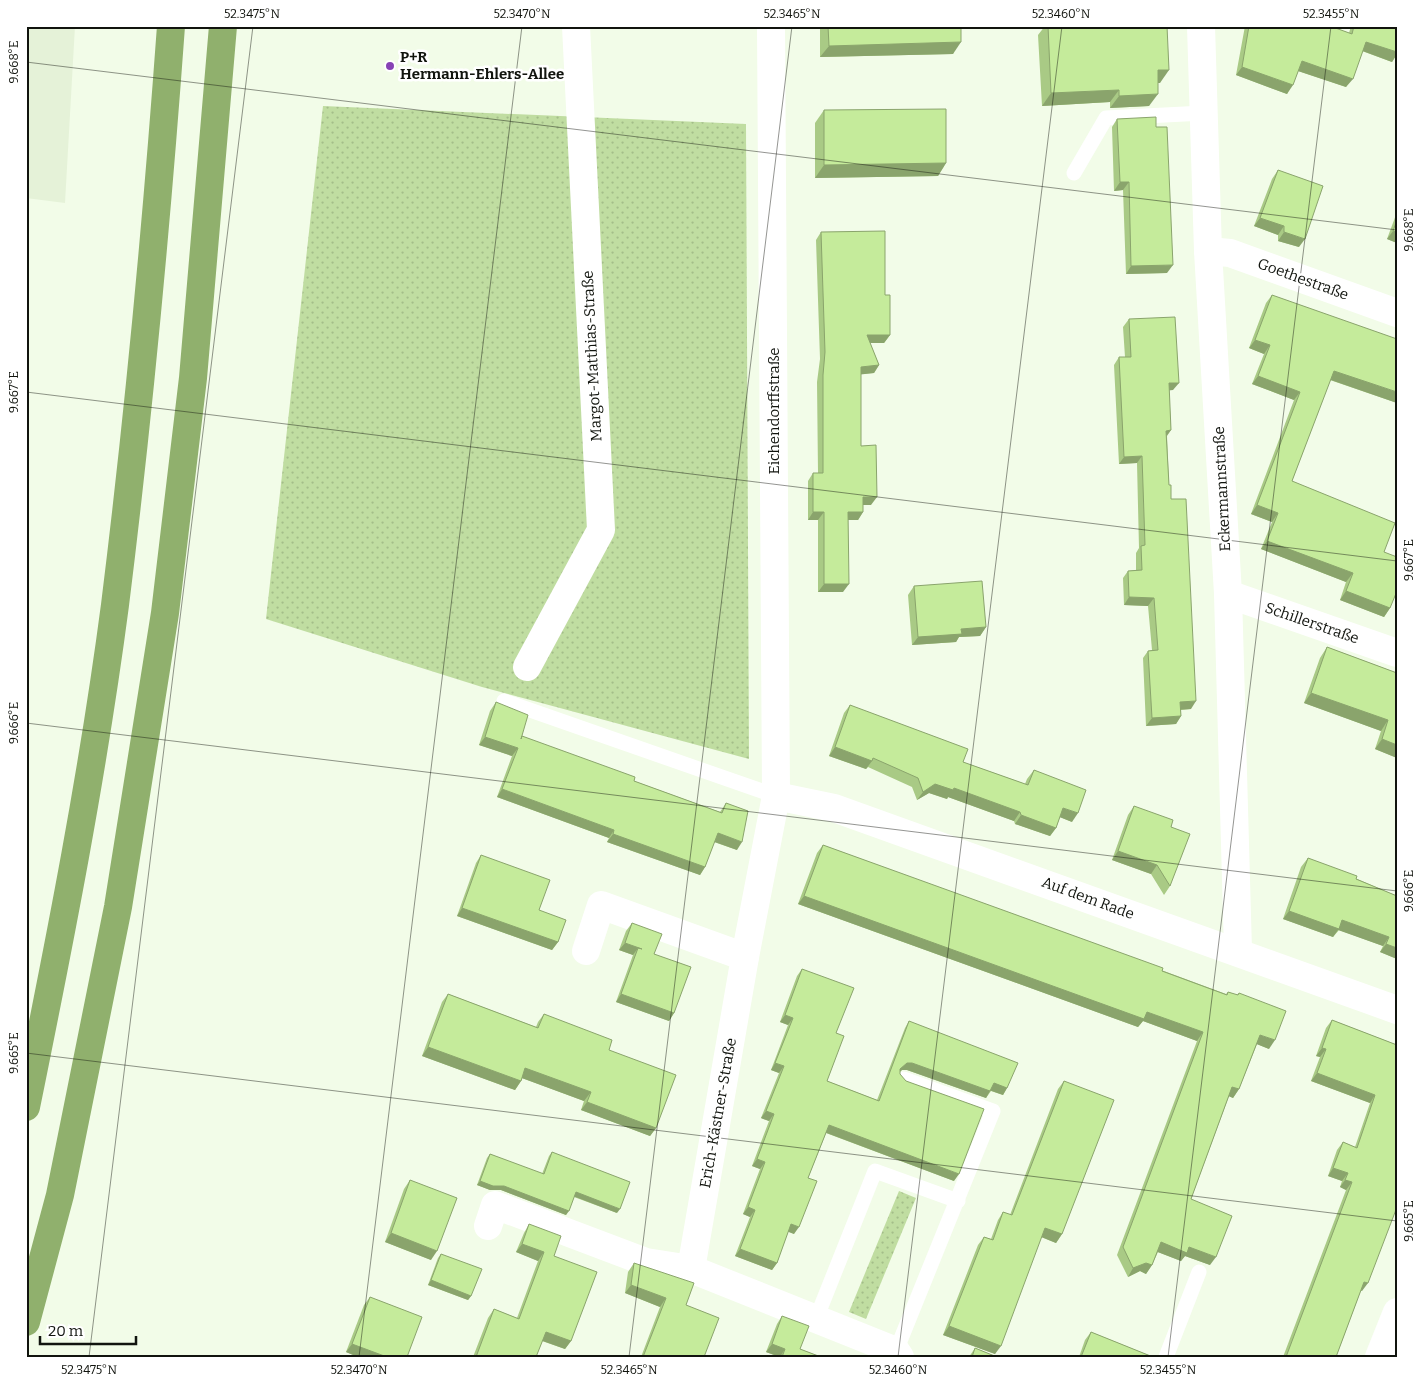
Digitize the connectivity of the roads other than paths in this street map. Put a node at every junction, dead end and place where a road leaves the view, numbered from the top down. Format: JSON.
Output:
{"nodes":[{"id":1,"x":171,"y":26,"type":"edge"},
{"id":2,"x":223,"y":26,"type":"edge"},
{"id":3,"x":576,"y":26,"type":"edge"},
{"id":4,"x":770,"y":26,"type":"edge"},
{"id":5,"x":1201,"y":26,"type":"edge"},
{"id":6,"x":1204,"y":113,"type":"junction"},
{"id":7,"x":1074,"y":173,"type":"dead end"},
{"id":8,"x":1208,"y":251,"type":"junction"},
{"id":9,"x":1397,"y":313,"type":"edge"},
{"id":10,"x":1228,"y":594,"type":"junction"},
{"id":11,"x":1397,"y":653,"type":"edge"},
{"id":12,"x":527,"y":668,"type":"dead end"},
{"id":13,"x":504,"y":701,"type":"dead end"},
{"id":14,"x":776,"y":796,"type":"junction"},
{"id":15,"x":586,"y":950,"type":"dead end"},
{"id":16,"x":1238,"y":951,"type":"junction"},
{"id":17,"x":744,"y":958,"type":"junction"},
{"id":18,"x":1397,"y":1010,"type":"edge"},
{"id":19,"x":904,"y":1079,"type":"edge"},
{"id":20,"x":26,"y":1107,"type":"edge"},
{"id":21,"x":958,"y":1201,"type":"junction"},
{"id":22,"x":488,"y":1226,"type":"dead end"},
{"id":23,"x":691,"y":1269,"type":"junction"},
{"id":24,"x":1199,"y":1272,"type":"dead end"},
{"id":25,"x":1397,"y":1312,"type":"edge"},
{"id":26,"x":816,"y":1319,"type":"junction"},
{"id":27,"x":26,"y":1322,"type":"edge"},
{"id":28,"x":898,"y":1354,"type":"edge"},
{"id":29,"x":1166,"y":1357,"type":"edge"},
{"id":30,"x":1379,"y":1357,"type":"edge"}],
"edges":[{"from":1,"to":20,"type":"highway"},
{"from":2,"to":27,"type":"highway"},
{"from":3,"to":12,"type":"street","name":"Margot-Matthias-Straße"},
{"from":4,"to":14,"type":"street","name":"Eichendorffstraße"},
{"from":5,"to":6,"type":"street","name":"Eckermannstraße"},
{"from":6,"to":7,"type":"lane"},
{"from":6,"to":8,"type":"street","name":"Eckermannstraße"},
{"from":8,"to":9,"type":"street","name":"Goethestraße"},
{"from":8,"to":10,"type":"street","name":"Eckermannstraße"},
{"from":10,"to":11,"type":"street","name":"Schillerstraße"},
{"from":10,"to":16,"type":"street","name":"Eckermannstraße"},
{"from":13,"to":14,"type":"lane"},
{"from":14,"to":16,"type":"street","name":"Auf dem Rade"},
{"from":14,"to":17,"type":"street","name":"Erich-Kästner-Straße"},
{"from":15,"to":17,"type":"street"},
{"from":16,"to":18,"type":"street","name":"Auf dem Rade"},
{"from":17,"to":23,"type":"street","name":"Erich-Kästner-Straße"},
{"from":19,"to":21,"type":"lane"},
{"from":21,"to":26,"type":"lane"},
{"from":21,"to":28,"type":"lane"},
{"from":22,"to":23,"type":"street"},
{"from":23,"to":26,"type":"street"},
{"from":24,"to":29,"type":"lane"},
{"from":25,"to":30,"type":"street"},
{"from":26,"to":28,"type":"street"}]}
